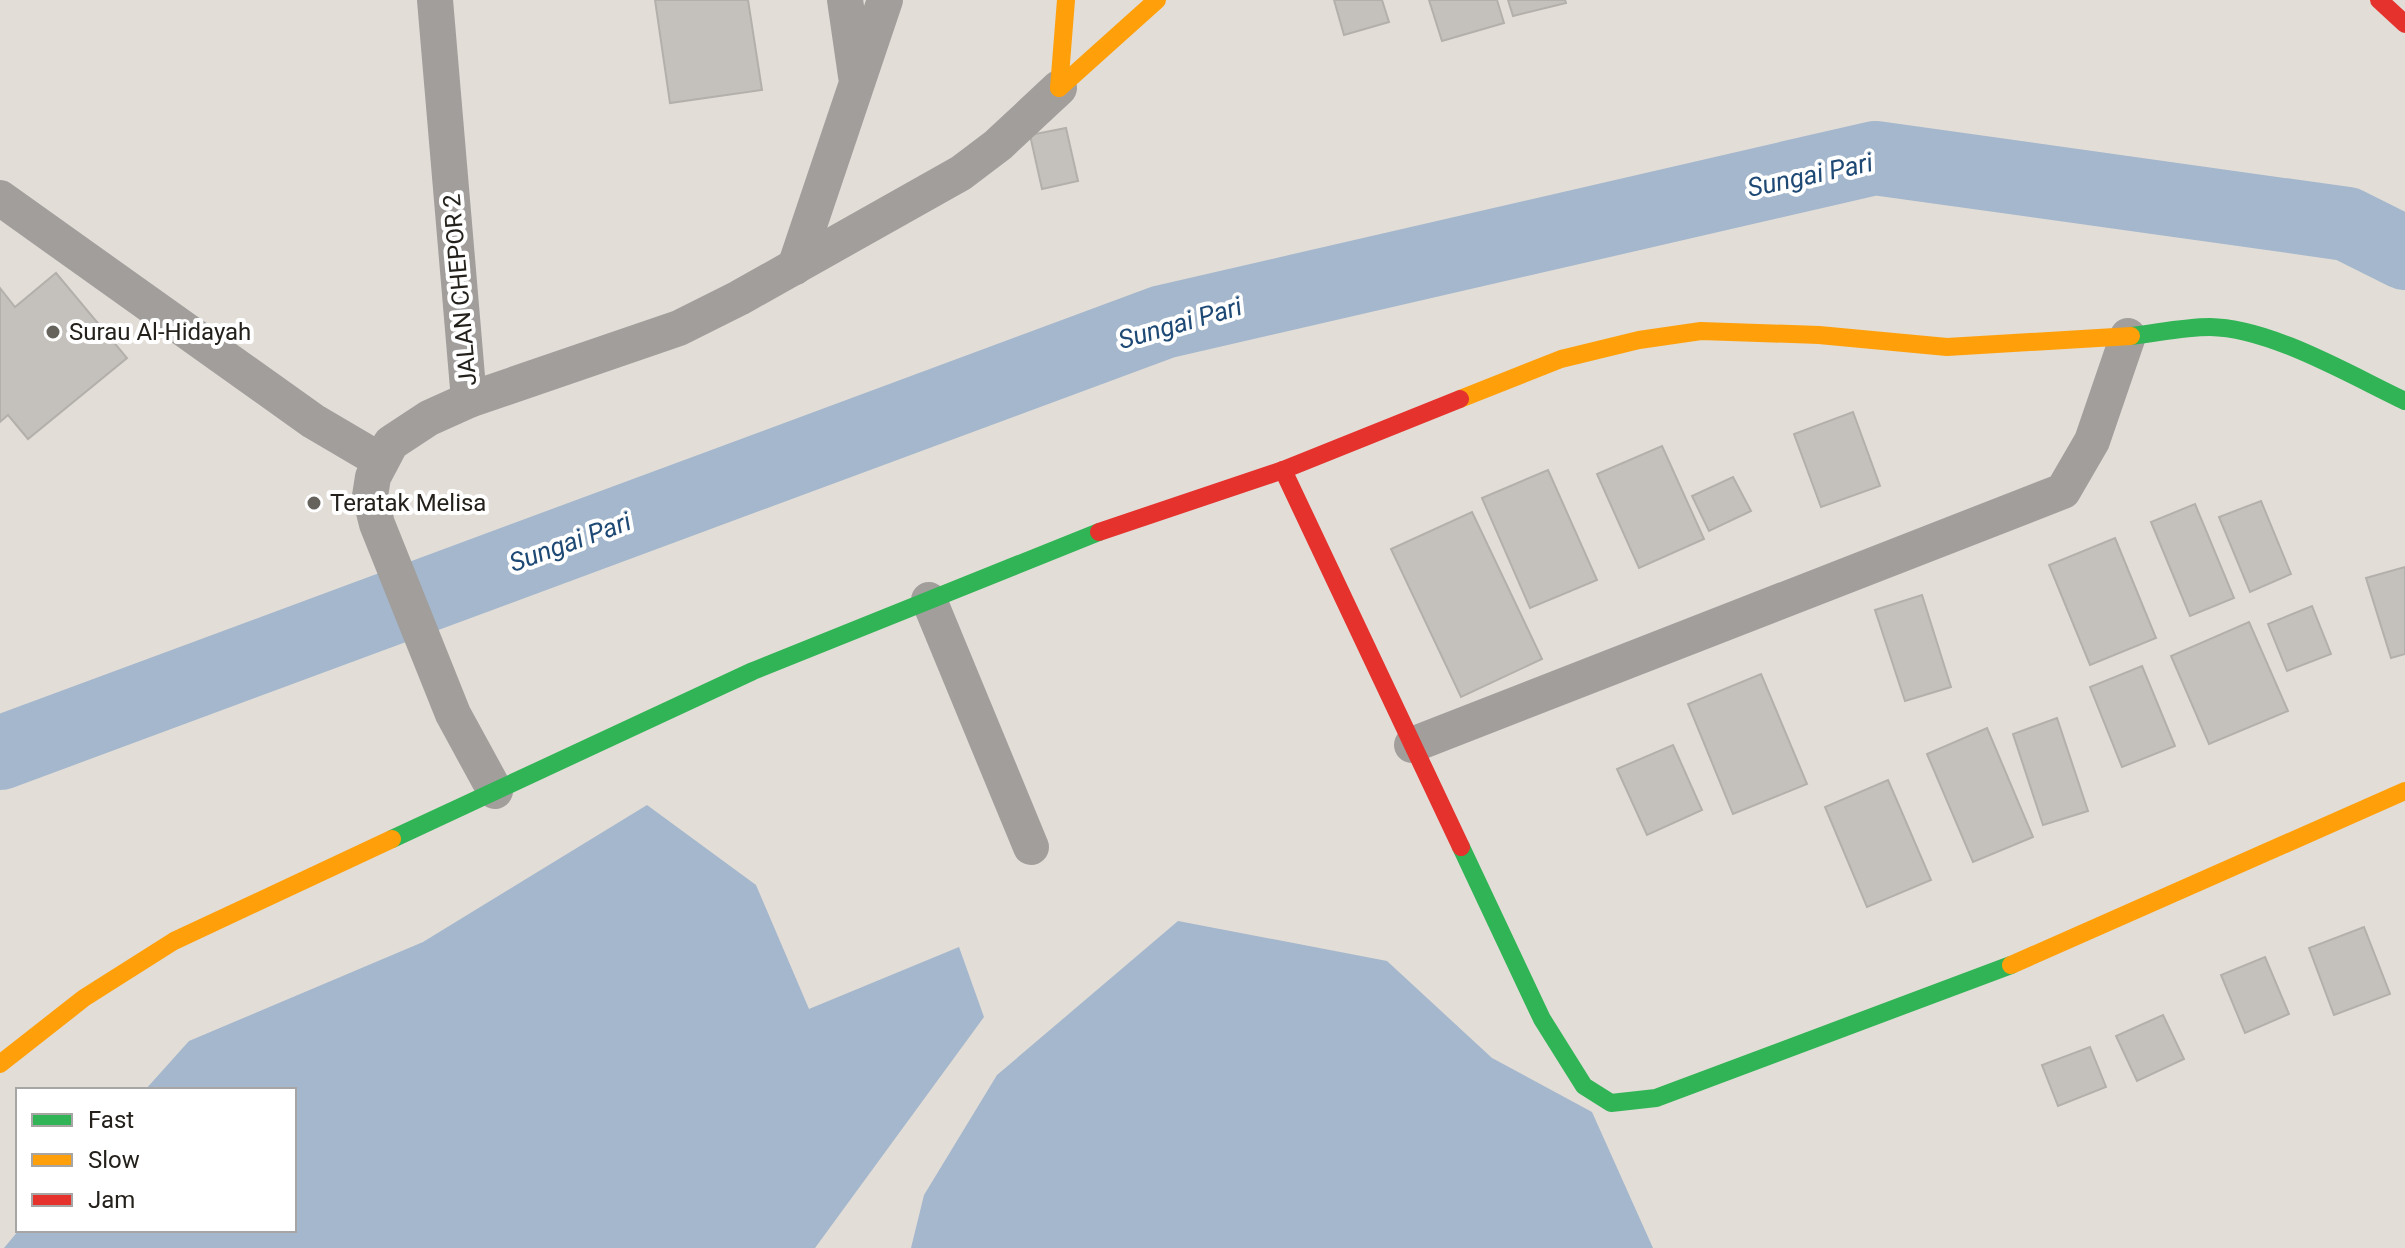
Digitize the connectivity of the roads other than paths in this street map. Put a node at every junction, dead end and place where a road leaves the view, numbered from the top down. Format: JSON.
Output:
{"nodes":[{"id":1,"x":435,"y":0,"type":"edge"},
{"id":2,"x":845,"y":0,"type":"edge"},
{"id":3,"x":885,"y":0,"type":"edge"},
{"id":4,"x":1066,"y":0,"type":"edge"},
{"id":5,"x":1157,"y":0,"type":"edge"},
{"id":6,"x":857,"y":82,"type":"junction"},
{"id":7,"x":1059,"y":88,"type":"junction"},
{"id":8,"x":0,"y":198,"type":"edge"},
{"id":9,"x":795,"y":267,"type":"junction"},
{"id":10,"x":2128,"y":336,"type":"junction"},
{"id":11,"x":469,"y":400,"type":"junction"},
{"id":12,"x":2405,"y":401,"type":"edge"},
{"id":13,"x":381,"y":461,"type":"junction"},
{"id":14,"x":1283,"y":470,"type":"junction"},
{"id":15,"x":929,"y":600,"type":"junction"},
{"id":16,"x":1412,"y":745,"type":"junction"},
{"id":17,"x":495,"y":791,"type":"junction"},
{"id":18,"x":2405,"y":791,"type":"edge"},
{"id":19,"x":1031,"y":847,"type":"dead end"},
{"id":20,"x":0,"y":1064,"type":"edge"}],
"edges":[{"from":1,"to":11,"type":"street","name":"JALAN CHEPOR 2"},
{"from":2,"to":6,"type":"street"},
{"from":3,"to":6,"type":"street"},
{"from":4,"to":7,"type":"street"},
{"from":5,"to":7,"type":"street"},
{"from":6,"to":9,"type":"street"},
{"from":7,"to":9,"type":"street"},
{"from":8,"to":13,"type":"street"},
{"from":9,"to":11,"type":"street"},
{"from":10,"to":12,"type":"street"},
{"from":10,"to":14,"type":"street"},
{"from":10,"to":16,"type":"street"},
{"from":11,"to":13,"type":"street","name":"JALAN CHEPOR 2"},
{"from":13,"to":17,"type":"street","name":"JALAN CHEPOR 2"},
{"from":14,"to":15,"type":"street"},
{"from":14,"to":16,"type":"street"},
{"from":15,"to":17,"type":"street"},
{"from":15,"to":19,"type":"street"},
{"from":16,"to":18,"type":"street"},
{"from":17,"to":20,"type":"street"}]}
